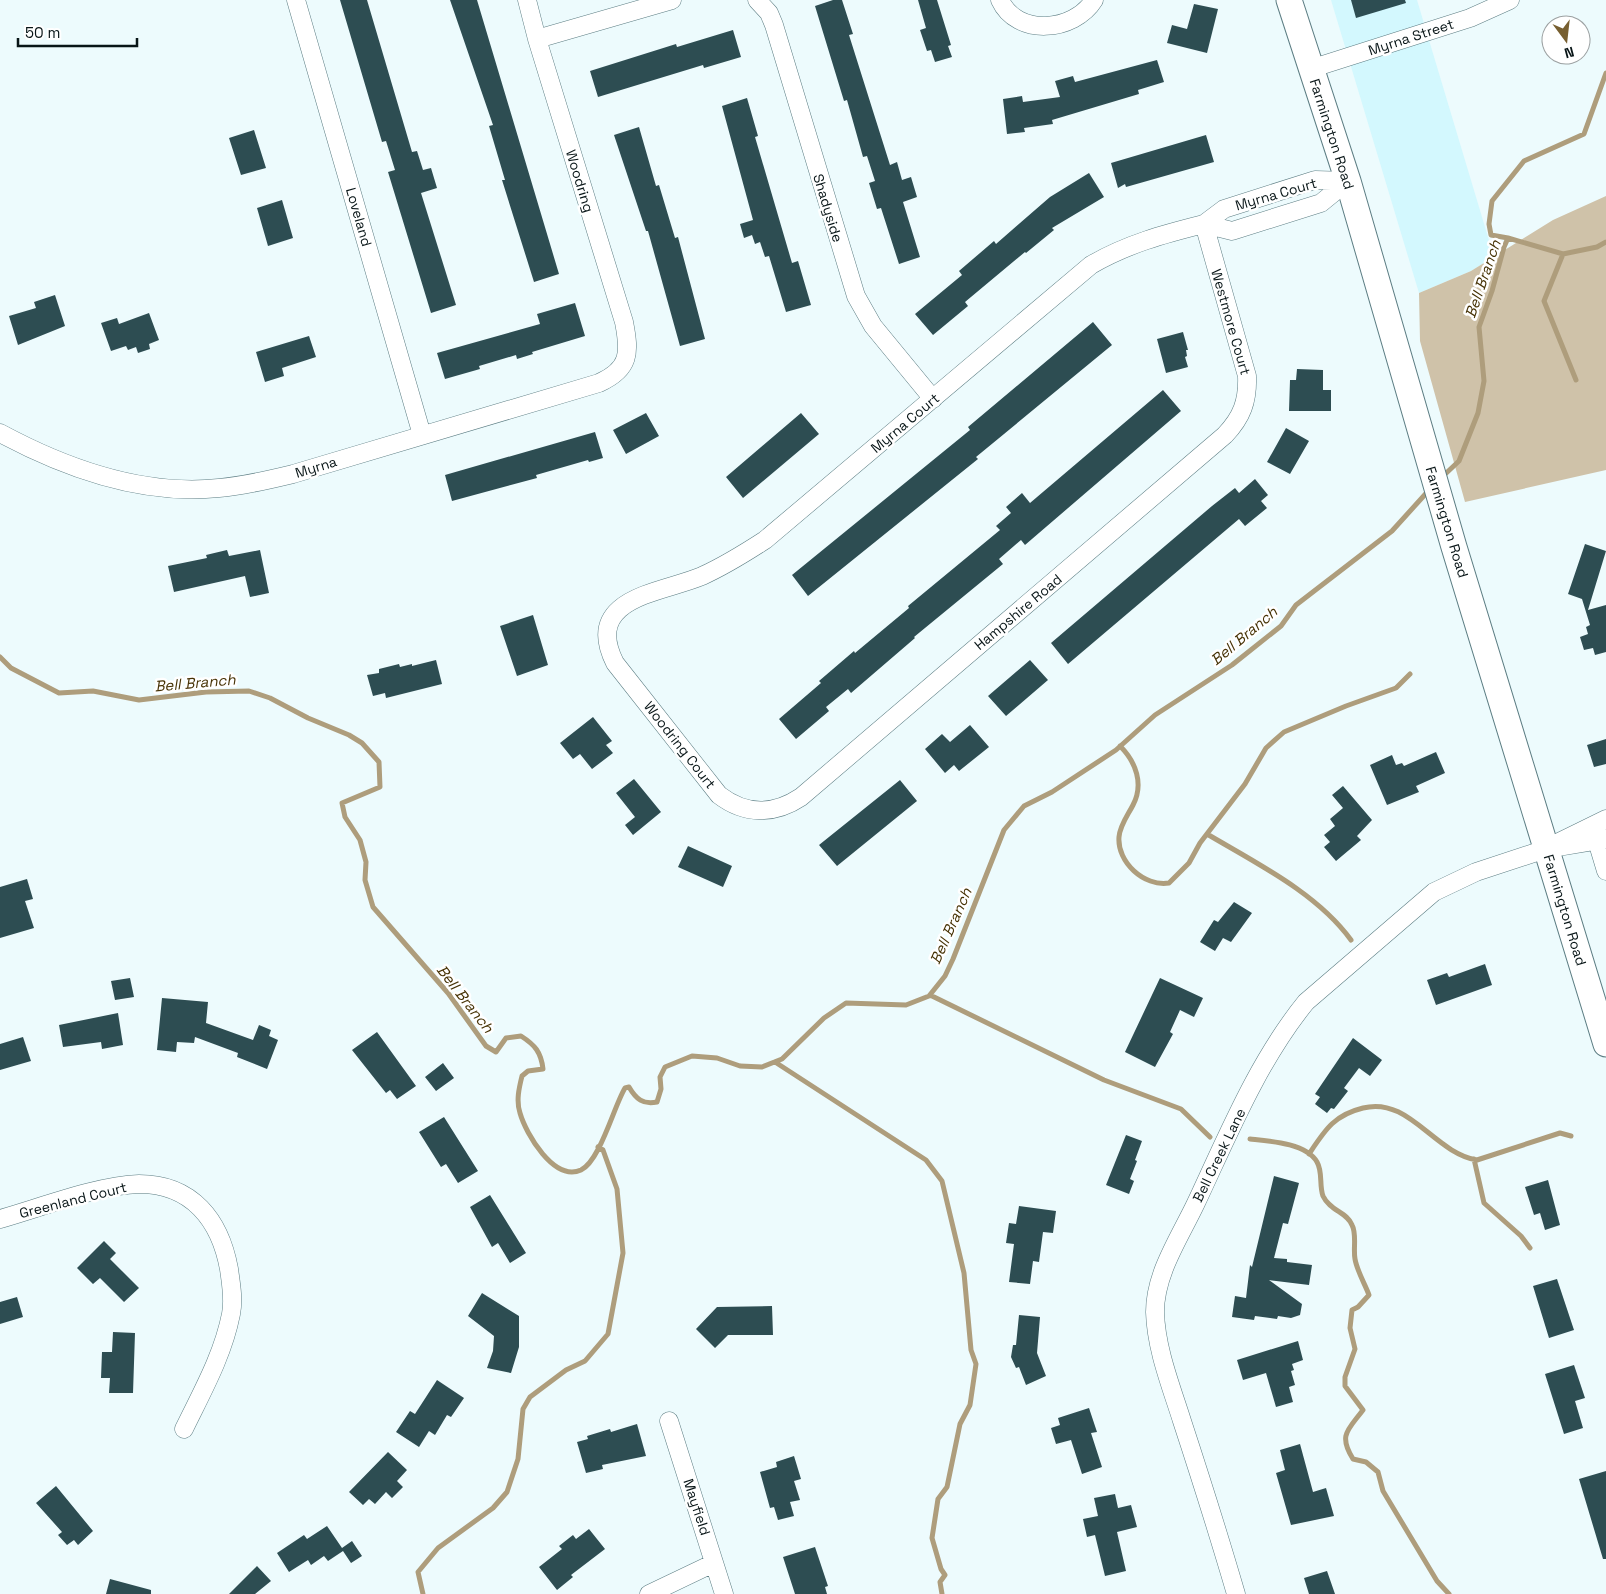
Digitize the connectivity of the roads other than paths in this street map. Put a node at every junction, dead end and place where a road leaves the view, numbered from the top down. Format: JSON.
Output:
{"nodes":[{"id":1,"x":296,"y":0,"type":"edge"},
{"id":2,"x":527,"y":0,"type":"edge"},
{"id":3,"x":672,"y":0,"type":"edge"},
{"id":4,"x":757,"y":0,"type":"edge"},
{"id":5,"x":1000,"y":0,"type":"edge"},
{"id":6,"x":1094,"y":0,"type":"edge"},
{"id":7,"x":1289,"y":0,"type":"edge"},
{"id":8,"x":1510,"y":0,"type":"edge"},
{"id":9,"x":537,"y":39,"type":"junction"},
{"id":10,"x":1310,"y":69,"type":"junction"},
{"id":11,"x":1348,"y":181,"type":"junction"},
{"id":12,"x":1204,"y":224,"type":"junction"},
{"id":13,"x":625,"y":362,"type":"joint"},
{"id":14,"x":932,"y":399,"type":"junction"},
{"id":15,"x":0,"y":433,"type":"edge"},
{"id":16,"x":422,"y":435,"type":"junction"},
{"id":17,"x":1195,"y":461,"type":"joint"},
{"id":18,"x":609,"y":626,"type":"joint"},
{"id":19,"x":840,"y":764,"type":"joint"},
{"id":20,"x":1601,"y":821,"type":"edge"},
{"id":21,"x":1601,"y":840,"type":"edge"},
{"id":22,"x":1546,"y":849,"type":"junction"},
{"id":23,"x":1606,"y":871,"type":"edge"},
{"id":24,"x":1606,"y":1044,"type":"edge"},
{"id":25,"x":0,"y":1219,"type":"edge"},
{"id":26,"x":669,"y":1421,"type":"dead end"},
{"id":27,"x":184,"y":1430,"type":"dead end"},
{"id":28,"x":714,"y":1564,"type":"junction"},
{"id":29,"x":649,"y":1594,"type":"edge"},
{"id":30,"x":724,"y":1594,"type":"edge"},
{"id":31,"x":1236,"y":1594,"type":"edge"}],
"edges":[{"from":1,"to":16,"type":"street","name":"Loveland"},
{"from":2,"to":9,"type":"street","name":"Woodring"},
{"from":3,"to":9,"type":"street"},
{"from":4,"to":14,"type":"street","name":"Shadyside"},
{"from":5,"to":6,"type":"street"},
{"from":7,"to":10,"type":"main road","name":"Farmington Road"},
{"from":8,"to":10,"type":"street","name":"Myrna Street"},
{"from":9,"to":13,"type":"street","name":"Woodring"},
{"from":10,"to":11,"type":"main road","name":"Farmington Road"},
{"from":11,"to":12,"type":"street","name":"Myrna Court"},
{"from":11,"to":12,"type":"street","name":"Myrna Court"},
{"from":11,"to":22,"type":"main road","name":"Farmington Road"},
{"from":12,"to":14,"type":"street","name":"Myrna Court"},
{"from":12,"to":17,"type":"street","name":"Westmore Court"},
{"from":13,"to":16,"type":"street","name":"Myrna"},
{"from":14,"to":18,"type":"street","name":"Myrna Court"},
{"from":15,"to":16,"type":"street","name":"Myrna"},
{"from":17,"to":19,"type":"street","name":"Hampshire Road"},
{"from":18,"to":19,"type":"street","name":"Woodring Court"},
{"from":20,"to":21,"type":"street"},
{"from":20,"to":22,"type":"street"},
{"from":21,"to":22,"type":"street"},
{"from":21,"to":23,"type":"street"},
{"from":22,"to":24,"type":"main road","name":"Farmington Road"},
{"from":22,"to":31,"type":"street","name":"Bell Creek Lane"},
{"from":25,"to":27,"type":"street","name":"Greenland Court"},
{"from":26,"to":28,"type":"street","name":"Mayfield"},
{"from":28,"to":29,"type":"street"},
{"from":28,"to":30,"type":"street","name":"Mayfield"}]}
